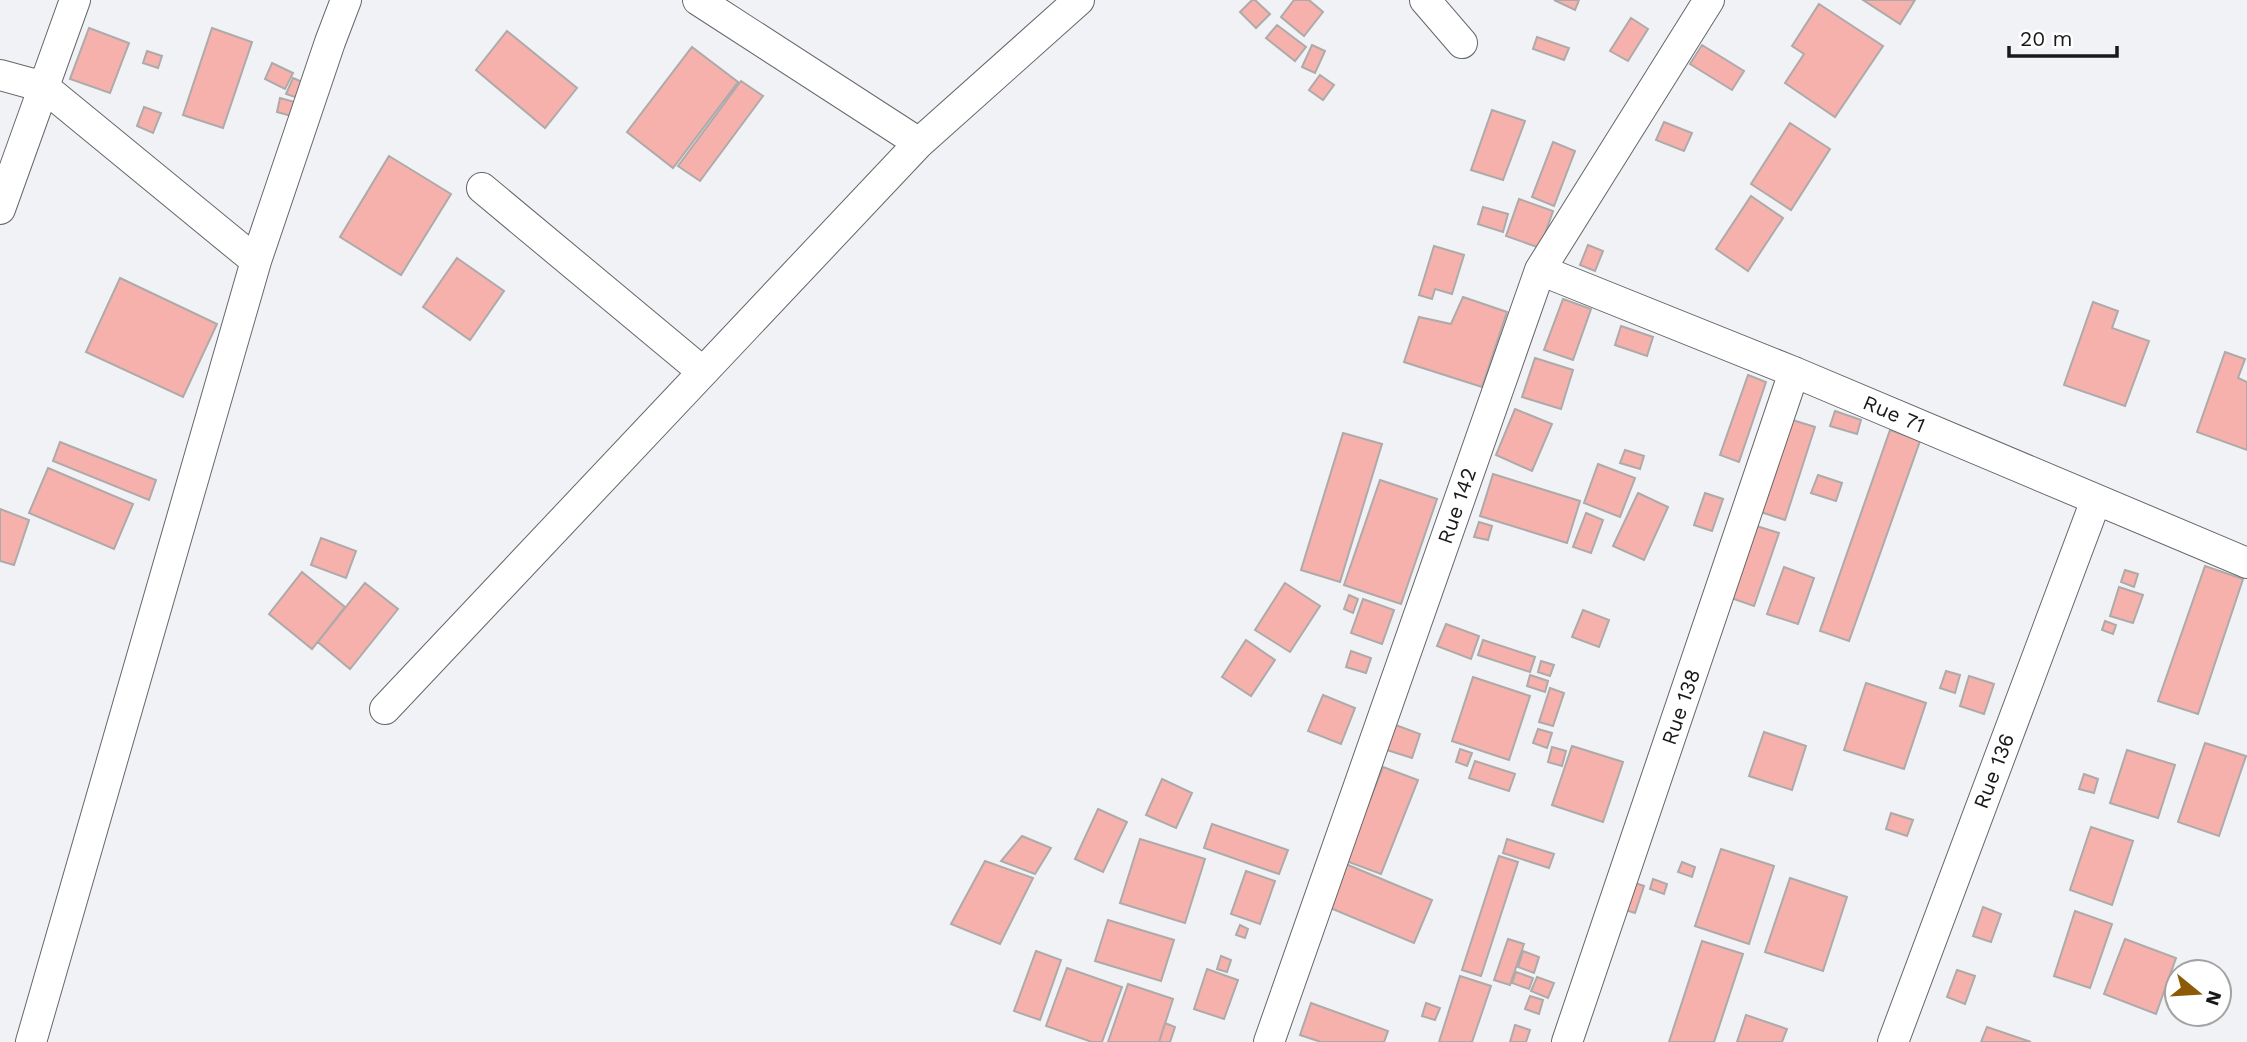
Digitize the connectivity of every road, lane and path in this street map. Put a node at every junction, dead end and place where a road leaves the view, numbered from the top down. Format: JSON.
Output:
{"nodes":[{"id":1,"x":75,"y":0,"type":"edge"},
{"id":2,"x":346,"y":0,"type":"edge"},
{"id":3,"x":698,"y":0,"type":"edge"},
{"id":4,"x":1079,"y":0,"type":"edge"},
{"id":5,"x":1425,"y":0,"type":"edge"},
{"id":6,"x":1709,"y":0,"type":"edge"},
{"id":7,"x":1462,"y":43,"type":"dead end"},
{"id":8,"x":0,"y":75,"type":"edge"},
{"id":9,"x":44,"y":87,"type":"junction"},
{"id":10,"x":919,"y":144,"type":"junction"},
{"id":11,"x":482,"y":188,"type":"dead end"},
{"id":12,"x":0,"y":208,"type":"edge"},
{"id":13,"x":256,"y":261,"type":"junction"},
{"id":14,"x":1539,"y":270,"type":"junction"},
{"id":15,"x":704,"y":372,"type":"junction"},
{"id":16,"x":1794,"y":372,"type":"junction"},
{"id":17,"x":2096,"y":500,"type":"junction"},
{"id":18,"x":2247,"y":563,"type":"edge"},
{"id":19,"x":385,"y":709,"type":"dead end"},
{"id":20,"x":31,"y":1042,"type":"edge"},
{"id":21,"x":1269,"y":1042,"type":"edge"},
{"id":22,"x":1567,"y":1042,"type":"edge"},
{"id":23,"x":1893,"y":1042,"type":"edge"}],
"edges":[{"from":1,"to":9,"type":"street"},
{"from":2,"to":13,"type":"street"},
{"from":3,"to":10,"type":"street"},
{"from":4,"to":10,"type":"street"},
{"from":5,"to":7,"type":"street"},
{"from":6,"to":14,"type":"street","name":"Rue 142"},
{"from":8,"to":9,"type":"street"},
{"from":9,"to":12,"type":"street"},
{"from":9,"to":13,"type":"street"},
{"from":10,"to":15,"type":"street"},
{"from":11,"to":15,"type":"street"},
{"from":13,"to":20,"type":"street"},
{"from":14,"to":16,"type":"street","name":"Rue 71"},
{"from":14,"to":21,"type":"street","name":"Rue 142"},
{"from":15,"to":19,"type":"street"},
{"from":16,"to":17,"type":"street","name":"Rue 71"},
{"from":16,"to":22,"type":"street","name":"Rue 138"},
{"from":17,"to":18,"type":"street","name":"Rue 71"},
{"from":17,"to":23,"type":"street","name":"Rue 136"}]}
